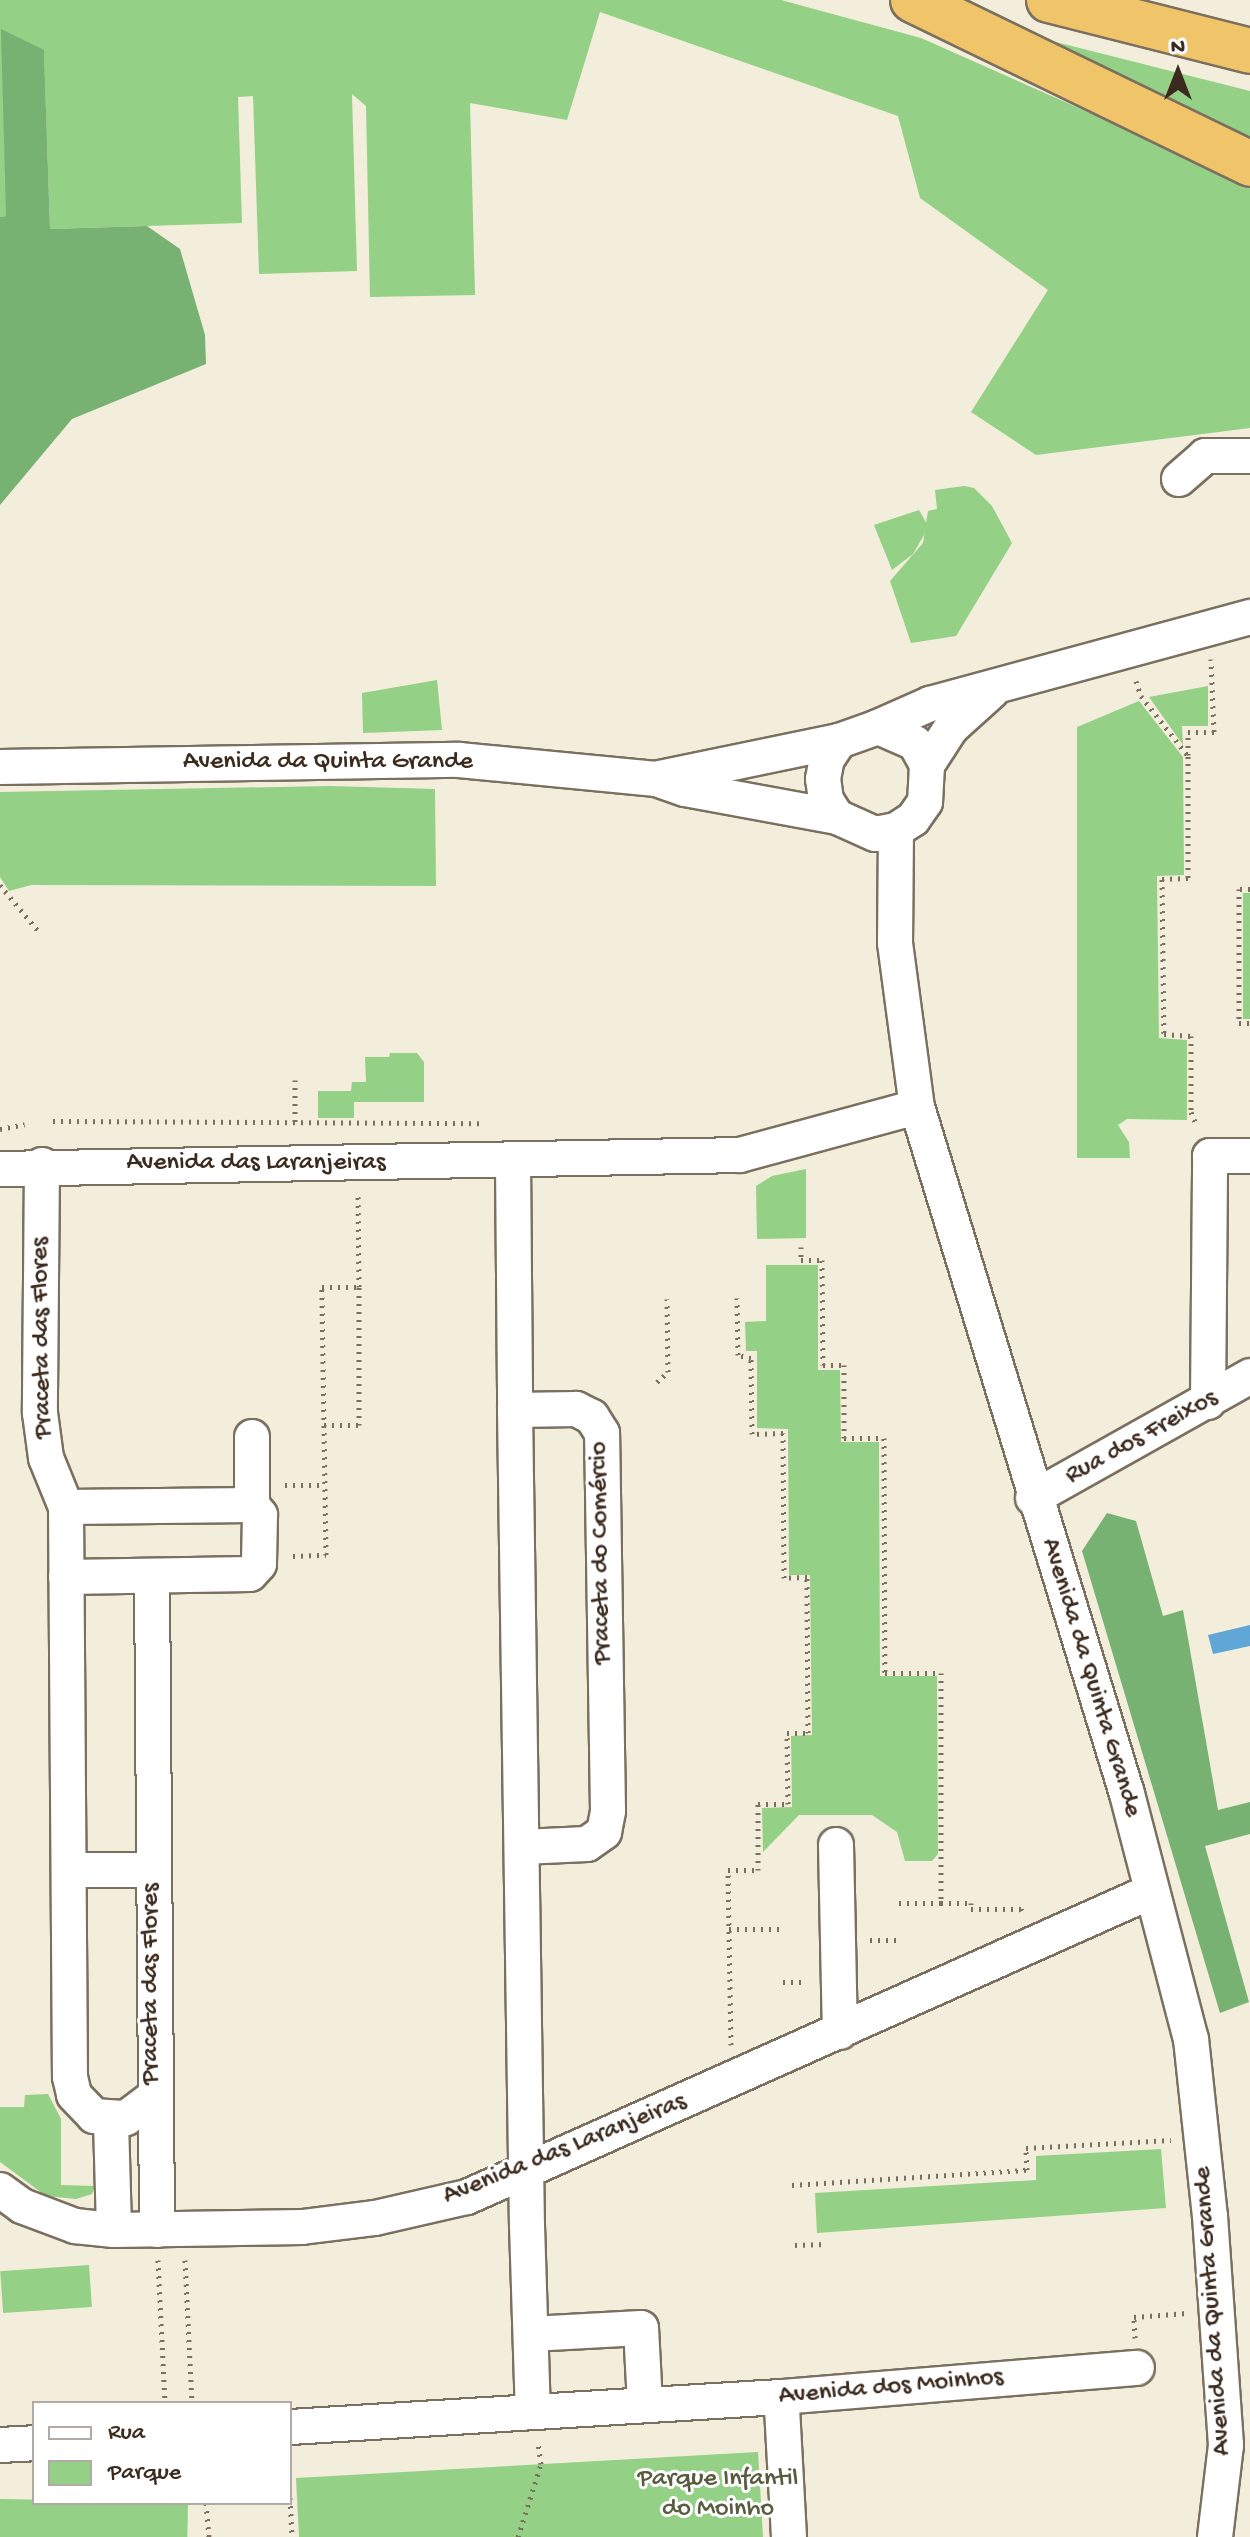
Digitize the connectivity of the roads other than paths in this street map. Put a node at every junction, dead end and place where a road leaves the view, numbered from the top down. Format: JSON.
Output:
{"nodes":[{"id":1,"x":913,"y":0,"type":"edge"},
{"id":2,"x":1049,"y":0,"type":"edge"},
{"id":3,"x":1250,"y":51,"type":"edge"},
{"id":4,"x":1250,"y":164,"type":"edge"},
{"id":5,"x":1250,"y":456,"type":"edge"},
{"id":6,"x":1179,"y":479,"type":"dead end"},
{"id":7,"x":1250,"y":617,"type":"edge"},
{"id":8,"x":992,"y":691,"type":"junction"},
{"id":9,"x":878,"y":727,"type":"junction"},
{"id":10,"x":839,"y":741,"type":"junction"},
{"id":11,"x":927,"y":765,"type":"junction"},
{"id":12,"x":0,"y":767,"type":"edge"},
{"id":13,"x":656,"y":779,"type":"junction"},
{"id":14,"x":837,"y":817,"type":"junction"},
{"id":15,"x":896,"y":830,"type":"junction"},
{"id":16,"x":917,"y":1107,"type":"junction"},
{"id":17,"x":1250,"y":1156,"type":"edge"},
{"id":18,"x":513,"y":1161,"type":"junction"},
{"id":19,"x":42,"y":1165,"type":"junction"},
{"id":20,"x":0,"y":1169,"type":"edge"},
{"id":21,"x":1250,"y":1376,"type":"edge"},
{"id":22,"x":1208,"y":1402,"type":"junction"},
{"id":23,"x":515,"y":1410,"type":"junction"},
{"id":24,"x":252,"y":1437,"type":"dead end"},
{"id":25,"x":252,"y":1495,"type":"junction"},
{"id":26,"x":1033,"y":1498,"type":"junction"},
{"id":27,"x":66,"y":1507,"type":"junction"},
{"id":28,"x":152,"y":1576,"type":"junction"},
{"id":29,"x":66,"y":1577,"type":"junction"},
{"id":30,"x":836,"y":1845,"type":"dead end"},
{"id":31,"x":522,"y":1847,"type":"junction"},
{"id":32,"x":69,"y":1870,"type":"junction"},
{"id":33,"x":152,"y":1870,"type":"junction"},
{"id":34,"x":1152,"y":1891,"type":"junction"},
{"id":35,"x":840,"y":2032,"type":"junction"},
{"id":36,"x":153,"y":2098,"type":"junction"},
{"id":37,"x":111,"y":2121,"type":"junction"},
{"id":38,"x":528,"y":2172,"type":"junction"},
{"id":39,"x":0,"y":2190,"type":"edge"},
{"id":40,"x":114,"y":2230,"type":"junction"},
{"id":41,"x":157,"y":2230,"type":"junction"},
{"id":42,"x":531,"y":2334,"type":"junction"},
{"id":43,"x":1137,"y":2368,"type":"dead end"},
{"id":44,"x":645,"y":2405,"type":"junction"},
{"id":45,"x":782,"y":2408,"type":"dead end"},
{"id":46,"x":533,"y":2412,"type":"junction"},
{"id":47,"x":292,"y":2427,"type":"edge"},
{"id":48,"x":32,"y":2443,"type":"edge"},
{"id":49,"x":0,"y":2445,"type":"edge"},
{"id":50,"x":789,"y":2537,"type":"edge"},
{"id":51,"x":1215,"y":2537,"type":"edge"}],
"edges":[{"from":1,"to":4,"type":"highway"},
{"from":2,"to":3,"type":"highway"},
{"from":5,"to":6,"type":"street"},
{"from":7,"to":8,"type":"street","name":"Avenida da Quinta Grande"},
{"from":8,"to":9,"type":"street","name":"Avenida da Quinta Grande"},
{"from":8,"to":11,"type":"street"},
{"from":9,"to":10,"type":"street","name":"Avenida da Quinta Grande"},
{"from":9,"to":11,"type":"street"},
{"from":10,"to":13,"type":"street","name":"Avenida da Quinta Grande"},
{"from":10,"to":14,"type":"street"},
{"from":11,"to":15,"type":"street"},
{"from":12,"to":13,"type":"street","name":"Avenida da Quinta Grande"},
{"from":13,"to":14,"type":"street","name":"Avenida da Quinta Grande"},
{"from":14,"to":15,"type":"street","name":"Avenida da Quinta Grande"},
{"from":15,"to":16,"type":"street","name":"Avenida da Quinta Grande"},
{"from":16,"to":18,"type":"street","name":"Avenida das Laranjeiras"},
{"from":16,"to":26,"type":"street","name":"Avenida da Quinta Grande"},
{"from":17,"to":22,"type":"street"},
{"from":18,"to":19,"type":"street","name":"Avenida das Laranjeiras"},
{"from":18,"to":23,"type":"street"},
{"from":19,"to":20,"type":"street","name":"Avenida das Laranjeiras"},
{"from":19,"to":27,"type":"street","name":"Praceta das Flores"},
{"from":21,"to":22,"type":"street","name":"Rua dos Freixos"},
{"from":22,"to":26,"type":"street","name":"Rua dos Freixos"},
{"from":23,"to":31,"type":"street"},
{"from":23,"to":31,"type":"street","name":"Praceta do Comércio"},
{"from":24,"to":25,"type":"street"},
{"from":25,"to":27,"type":"street"},
{"from":25,"to":28,"type":"street"},
{"from":26,"to":34,"type":"street","name":"Avenida da Quinta Grande"},
{"from":27,"to":29,"type":"street","name":"Praceta das Flores"},
{"from":28,"to":29,"type":"street"},
{"from":28,"to":33,"type":"street","name":"Praceta das Flores"},
{"from":29,"to":32,"type":"street","name":"Praceta das Flores"},
{"from":30,"to":35,"type":"street"},
{"from":31,"to":38,"type":"street"},
{"from":32,"to":33,"type":"street","name":"Praceta das Flores"},
{"from":32,"to":37,"type":"street","name":"Praceta das Flores"},
{"from":33,"to":36,"type":"street","name":"Praceta das Flores"},
{"from":34,"to":35,"type":"street","name":"Avenida das Laranjeiras"},
{"from":34,"to":51,"type":"street","name":"Avenida da Quinta Grande"},
{"from":35,"to":38,"type":"street","name":"Avenida das Laranjeiras"},
{"from":36,"to":37,"type":"street","name":"Praceta das Flores"},
{"from":36,"to":41,"type":"street","name":"Praceta das Flores"},
{"from":37,"to":40,"type":"street"},
{"from":38,"to":41,"type":"street","name":"Avenida das Laranjeiras"},
{"from":38,"to":42,"type":"street"},
{"from":39,"to":40,"type":"street","name":"Avenida das Laranjeiras"},
{"from":40,"to":41,"type":"street","name":"Avenida das Laranjeiras"},
{"from":42,"to":44,"type":"street"},
{"from":42,"to":46,"type":"street"},
{"from":43,"to":44,"type":"street","name":"Avenida dos Moinhos"},
{"from":44,"to":46,"type":"street","name":"Avenida dos Moinhos"},
{"from":45,"to":50,"type":"street"},
{"from":46,"to":47,"type":"street","name":"Avenida dos Moinhos"},
{"from":48,"to":49,"type":"street"}]}
